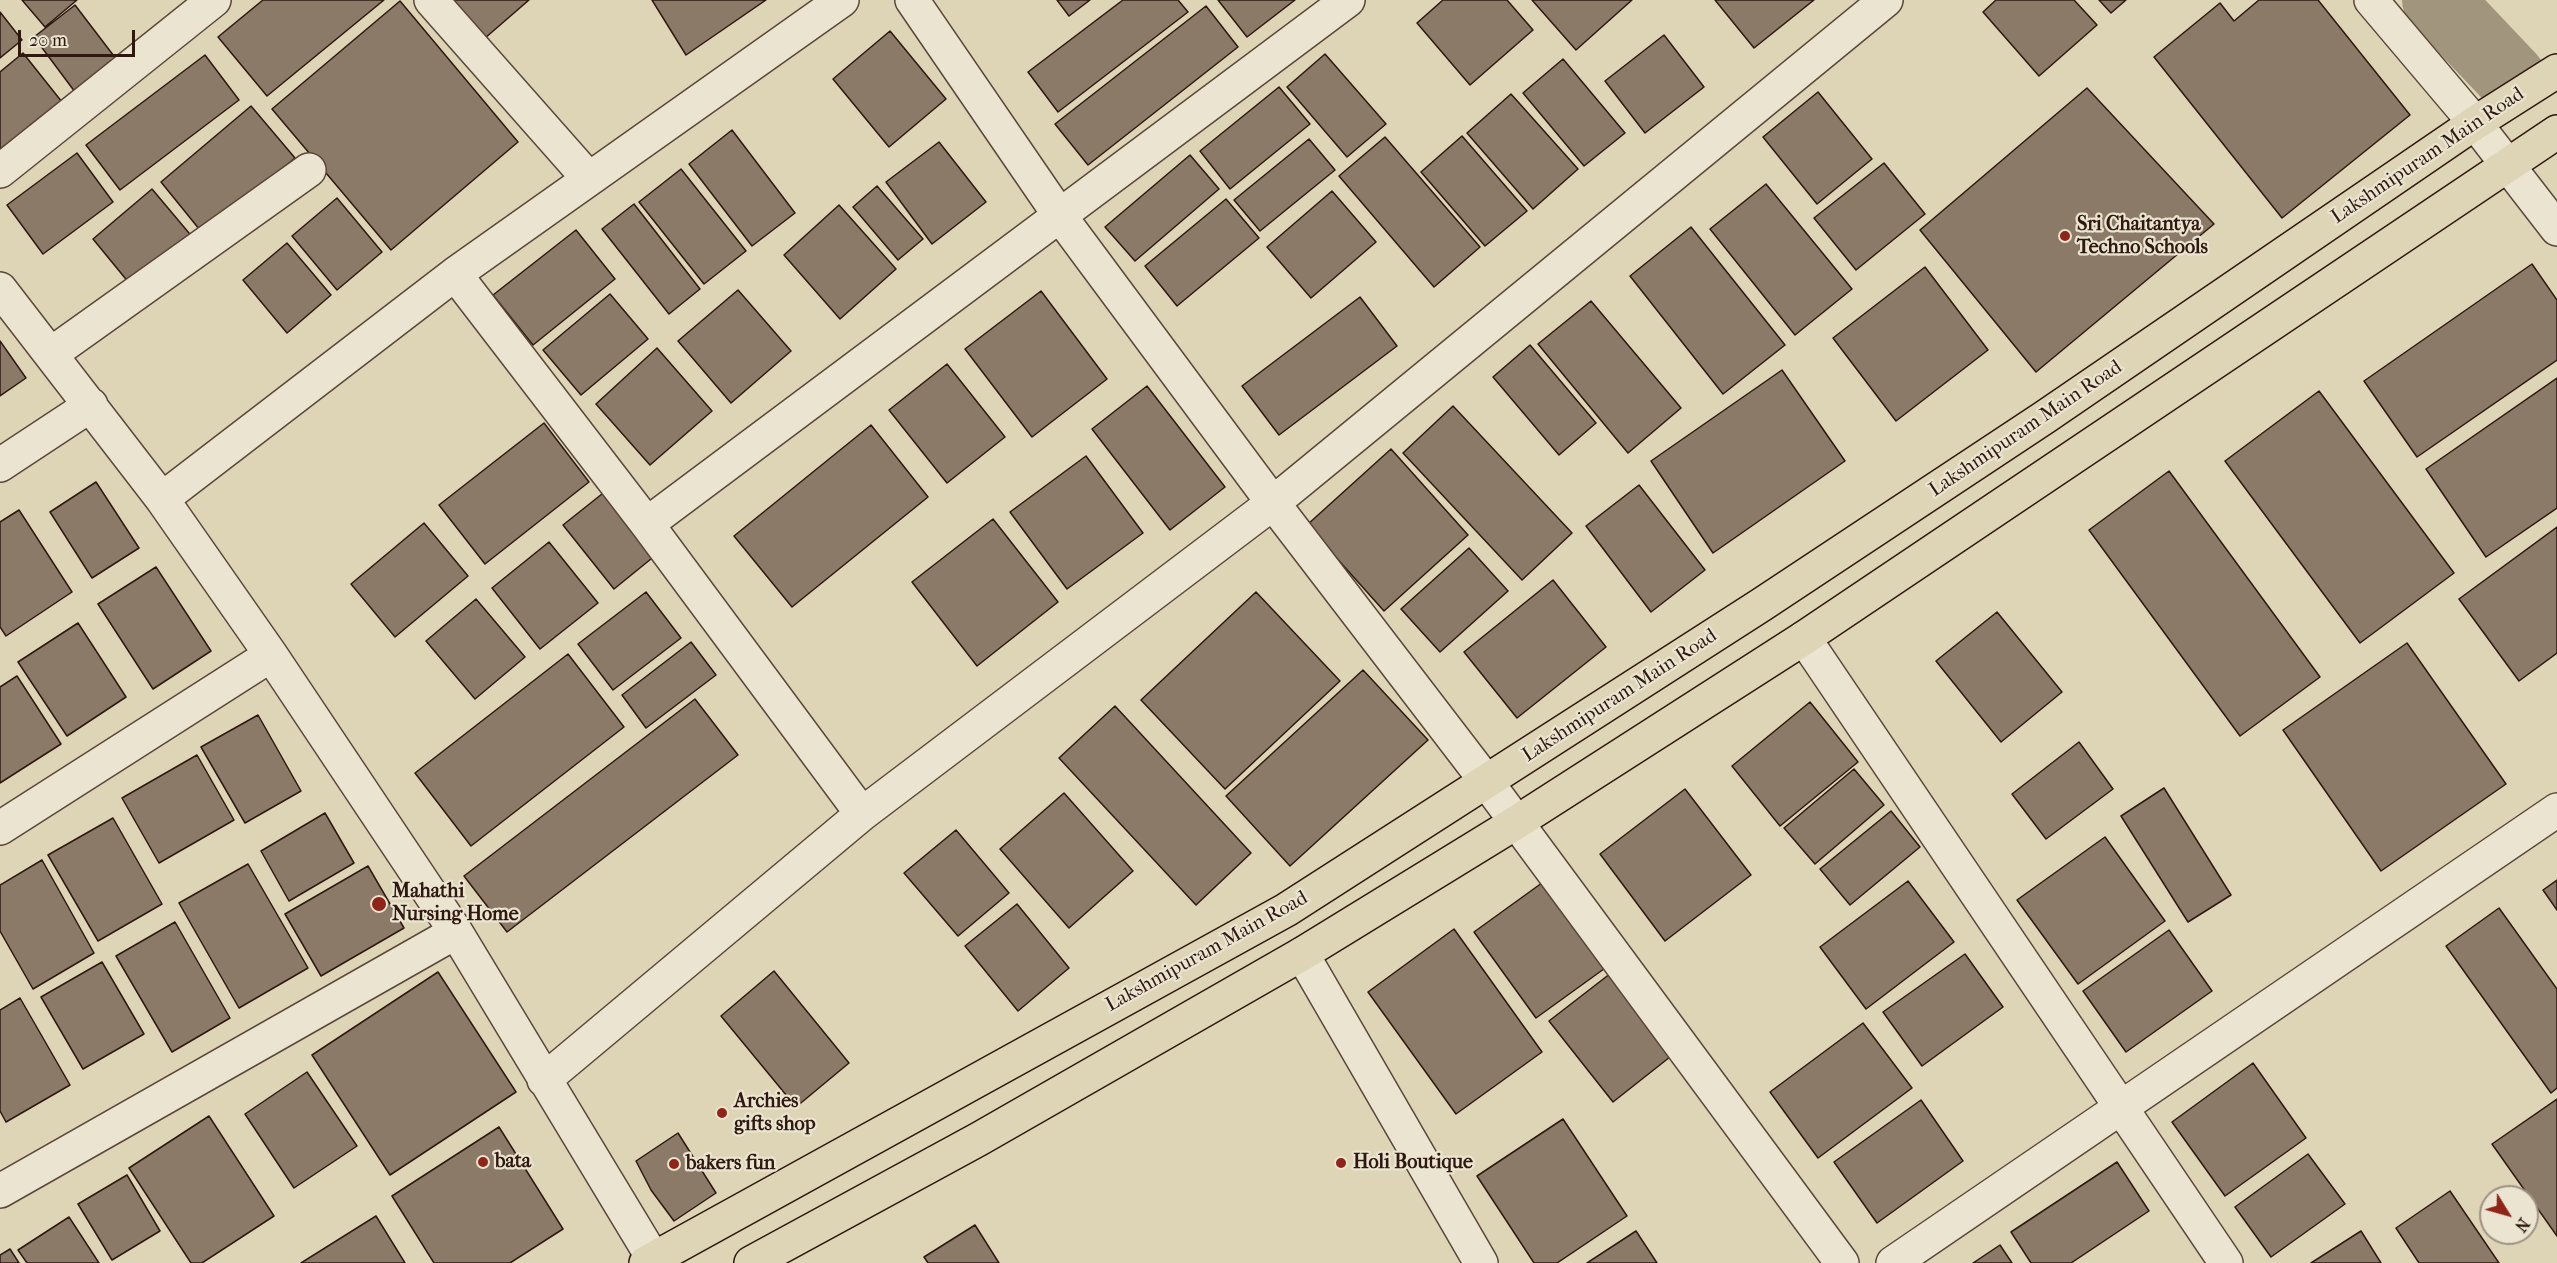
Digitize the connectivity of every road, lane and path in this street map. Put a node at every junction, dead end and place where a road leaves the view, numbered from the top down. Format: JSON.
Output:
{"nodes":[{"id":1,"x":214,"y":0,"type":"edge"},
{"id":2,"x":431,"y":0,"type":"edge"},
{"id":3,"x":842,"y":0,"type":"edge"},
{"id":4,"x":912,"y":0,"type":"edge"},
{"id":5,"x":1348,"y":0,"type":"edge"},
{"id":6,"x":1886,"y":0,"type":"edge"},
{"id":7,"x":2371,"y":0,"type":"edge"},
{"id":8,"x":2557,"y":71,"type":"edge"},
{"id":9,"x":2475,"y":123,"type":"junction"},
{"id":10,"x":2557,"y":132,"type":"edge"},
{"id":11,"x":2507,"y":163,"type":"junction"},
{"id":12,"x":309,"y":170,"type":"dead end"},
{"id":13,"x":0,"y":171,"type":"edge"},
{"id":14,"x":589,"y":179,"type":"junction"},
{"id":15,"x":1060,"y":216,"type":"junction"},
{"id":16,"x":2557,"y":229,"type":"edge"},
{"id":17,"x":454,"y":274,"type":"junction"},
{"id":18,"x":0,"y":289,"type":"edge"},
{"id":19,"x":51,"y":354,"type":"junction"},
{"id":20,"x":91,"y":405,"type":"junction"},
{"id":21,"x":0,"y":465,"type":"edge"},
{"id":22,"x":162,"y":499,"type":"junction"},
{"id":23,"x":1273,"y":502,"type":"junction"},
{"id":24,"x":647,"y":524,"type":"junction"},
{"id":25,"x":1804,"y":638,"type":"junction"},
{"id":26,"x":271,"y":655,"type":"junction"},
{"id":27,"x":1486,"y":781,"type":"junction"},
{"id":28,"x":2557,"y":810,"type":"edge"},
{"id":29,"x":862,"y":814,"type":"junction"},
{"id":30,"x":1516,"y":822,"type":"junction"},
{"id":31,"x":0,"y":828,"type":"edge"},
{"id":32,"x":456,"y":932,"type":"junction"},
{"id":33,"x":1302,"y":954,"type":"junction"},
{"id":34,"x":544,"y":1080,"type":"junction"},
{"id":35,"x":2121,"y":1109,"type":"junction"},
{"id":36,"x":0,"y":1191,"type":"edge"},
{"id":37,"x":652,"y":1262,"type":"edge"},
{"id":38,"x":751,"y":1263,"type":"edge"},
{"id":39,"x":1481,"y":1263,"type":"edge"},
{"id":40,"x":1842,"y":1263,"type":"edge"},
{"id":41,"x":1893,"y":1263,"type":"edge"},
{"id":42,"x":2226,"y":1263,"type":"edge"}],
"edges":[{"from":1,"to":13,"type":"street"},
{"from":2,"to":14,"type":"street"},
{"from":3,"to":14,"type":"street"},
{"from":4,"to":15,"type":"street"},
{"from":5,"to":15,"type":"street"},
{"from":6,"to":23,"type":"street"},
{"from":7,"to":9,"type":"street"},
{"from":8,"to":9,"type":"main road","name":"Lakshmipuram Main Road"},
{"from":9,"to":11,"type":"street"},
{"from":9,"to":27,"type":"main road","name":"Lakshmipuram Main Road"},
{"from":10,"to":11,"type":"main road"},
{"from":11,"to":16,"type":"street"},
{"from":11,"to":25,"type":"main road"},
{"from":12,"to":19,"type":"street"},
{"from":14,"to":17,"type":"street"},
{"from":15,"to":23,"type":"street"},
{"from":15,"to":24,"type":"street"},
{"from":17,"to":22,"type":"street"},
{"from":17,"to":24,"type":"street"},
{"from":18,"to":19,"type":"street"},
{"from":19,"to":20,"type":"street"},
{"from":20,"to":21,"type":"street"},
{"from":20,"to":22,"type":"street"},
{"from":22,"to":26,"type":"street"},
{"from":23,"to":27,"type":"street"},
{"from":23,"to":29,"type":"street"},
{"from":24,"to":29,"type":"street"},
{"from":25,"to":30,"type":"main road"},
{"from":25,"to":35,"type":"street"},
{"from":26,"to":31,"type":"street"},
{"from":26,"to":32,"type":"street"},
{"from":27,"to":30,"type":"street"},
{"from":27,"to":37,"type":"main road","name":"Lakshmipuram Main Road"},
{"from":28,"to":35,"type":"street"},
{"from":29,"to":34,"type":"street"},
{"from":30,"to":33,"type":"main road"},
{"from":30,"to":40,"type":"street"},
{"from":32,"to":34,"type":"street"},
{"from":32,"to":36,"type":"street"},
{"from":33,"to":38,"type":"main road"},
{"from":33,"to":39,"type":"street"},
{"from":34,"to":37,"type":"street"},
{"from":35,"to":41,"type":"street"},
{"from":35,"to":42,"type":"street"}]}
